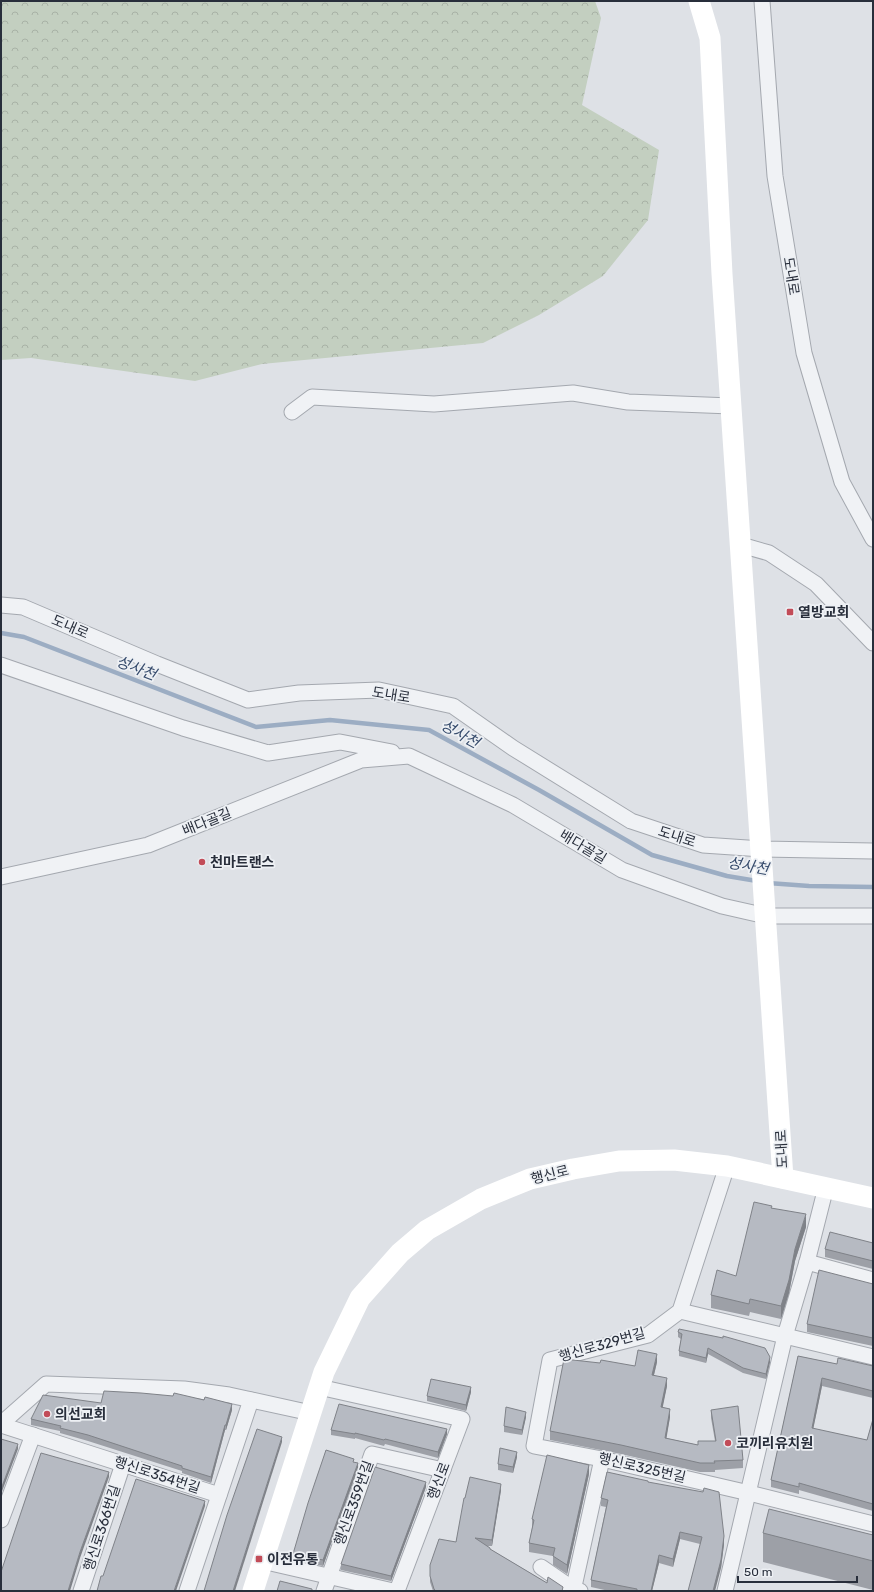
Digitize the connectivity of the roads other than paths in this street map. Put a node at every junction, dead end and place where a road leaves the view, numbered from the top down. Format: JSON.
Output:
{"nodes":[{"id":1,"x":699,"y":1,"type":"edge"},
{"id":2,"x":762,"y":1,"type":"edge"},
{"id":3,"x":731,"y":406,"type":"junction"},
{"id":4,"x":292,"y":412,"type":"dead end"},
{"id":5,"x":873,"y":539,"type":"edge"},
{"id":6,"x":741,"y":545,"type":"junction"},
{"id":7,"x":1,"y":605,"type":"edge"},
{"id":8,"x":873,"y":643,"type":"edge"},
{"id":9,"x":1,"y":665,"type":"edge"},
{"id":10,"x":409,"y":756,"type":"junction"},
{"id":11,"x":873,"y":851,"type":"edge"},
{"id":12,"x":762,"y":854,"type":"junction"},
{"id":13,"x":1,"y":877,"type":"edge"},
{"id":14,"x":766,"y":911,"type":"junction"},
{"id":15,"x":873,"y":916,"type":"edge"},
{"id":16,"x":727,"y":1166,"type":"junction"},
{"id":17,"x":783,"y":1178,"type":"junction"},
{"id":18,"x":826,"y":1187,"type":"junction"},
{"id":19,"x":873,"y":1198,"type":"edge"},
{"id":20,"x":807,"y":1262,"type":"junction"},
{"id":21,"x":873,"y":1280,"type":"edge"},
{"id":22,"x":680,"y":1311,"type":"junction"},
{"id":23,"x":785,"y":1336,"type":"junction"},
{"id":24,"x":873,"y":1357,"type":"edge"},
{"id":25,"x":319,"y":1387,"type":"junction"},
{"id":26,"x":251,"y":1400,"type":"junction"},
{"id":27,"x":311,"y":1413,"type":"junction"},
{"id":28,"x":1,"y":1425,"type":"edge"},
{"id":29,"x":33,"y":1435,"type":"junction"},
{"id":30,"x":534,"y":1446,"type":"joint"},
{"id":31,"x":602,"y":1459,"type":"junction"},
{"id":32,"x":123,"y":1464,"type":"junction"},
{"id":33,"x":443,"y":1470,"type":"junction"},
{"id":34,"x":749,"y":1493,"type":"junction"},
{"id":35,"x":218,"y":1494,"type":"junction"},
{"id":36,"x":1,"y":1520,"type":"edge"},
{"id":37,"x":873,"y":1524,"type":"edge"},
{"id":38,"x":262,"y":1561,"type":"junction"},
{"id":39,"x":541,"y":1567,"type":"dead end"},
{"id":40,"x":328,"y":1576,"type":"junction"},
{"id":41,"x":575,"y":1590,"type":"edge"},
{"id":42,"x":81,"y":1591,"type":"edge"},
{"id":43,"x":187,"y":1591,"type":"edge"},
{"id":44,"x":253,"y":1591,"type":"edge"},
{"id":45,"x":324,"y":1591,"type":"edge"},
{"id":46,"x":393,"y":1591,"type":"edge"},
{"id":47,"x":397,"y":1591,"type":"edge"},
{"id":48,"x":725,"y":1591,"type":"edge"}],
"edges":[{"from":1,"to":3,"type":"street"},
{"from":2,"to":5,"type":"street","name":"도내로"},
{"from":3,"to":4,"type":"street"},
{"from":3,"to":6,"type":"street"},
{"from":6,"to":8,"type":"street"},
{"from":6,"to":12,"type":"street"},
{"from":7,"to":12,"type":"street","name":"도내로"},
{"from":9,"to":10,"type":"street","name":"배다골길"},
{"from":10,"to":13,"type":"street","name":"배다골길"},
{"from":10,"to":14,"type":"street","name":"배다골길"},
{"from":11,"to":12,"type":"street","name":"도내로"},
{"from":12,"to":14,"type":"street","name":"도내로"},
{"from":14,"to":15,"type":"street","name":"배다골길"},
{"from":14,"to":17,"type":"street","name":"도내로"},
{"from":16,"to":17,"type":"street","name":"행신로"},
{"from":16,"to":22,"type":"street"},
{"from":16,"to":25,"type":"street","name":"행신로"},
{"from":17,"to":18,"type":"street","name":"행신로"},
{"from":18,"to":19,"type":"street","name":"행신로"},
{"from":18,"to":20,"type":"street"},
{"from":20,"to":21,"type":"street"},
{"from":20,"to":23,"type":"street"},
{"from":22,"to":23,"type":"street"},
{"from":22,"to":30,"type":"street","name":"행신로329번길"},
{"from":23,"to":24,"type":"street"},
{"from":23,"to":34,"type":"street"},
{"from":25,"to":27,"type":"street","name":"행신로"},
{"from":25,"to":33,"type":"street","name":"행신로"},
{"from":26,"to":27,"type":"street","name":"행신로354번길"},
{"from":26,"to":28,"type":"street","name":"행신로354번길"},
{"from":26,"to":35,"type":"street","name":"행신로354번길"},
{"from":27,"to":38,"type":"street","name":"행신로"},
{"from":28,"to":29,"type":"street","name":"행신로354번길"},
{"from":29,"to":32,"type":"street","name":"행신로354번길"},
{"from":29,"to":36,"type":"street"},
{"from":30,"to":31,"type":"street","name":"행신로325번길"},
{"from":31,"to":34,"type":"street","name":"행신로325번길"},
{"from":31,"to":41,"type":"street"},
{"from":32,"to":35,"type":"street","name":"행신로354번길"},
{"from":32,"to":42,"type":"street","name":"행신로366번길"},
{"from":33,"to":40,"type":"street","name":"행신로359번길"},
{"from":33,"to":47,"type":"street","name":"행신로"},
{"from":34,"to":37,"type":"street","name":"행신로325번길"},
{"from":34,"to":48,"type":"street"},
{"from":35,"to":43,"type":"street"},
{"from":38,"to":40,"type":"street"},
{"from":38,"to":44,"type":"street","name":"행신로"},
{"from":39,"to":41,"type":"street"},
{"from":40,"to":45,"type":"street","name":"행신로359번길"},
{"from":40,"to":46,"type":"street"}]}
